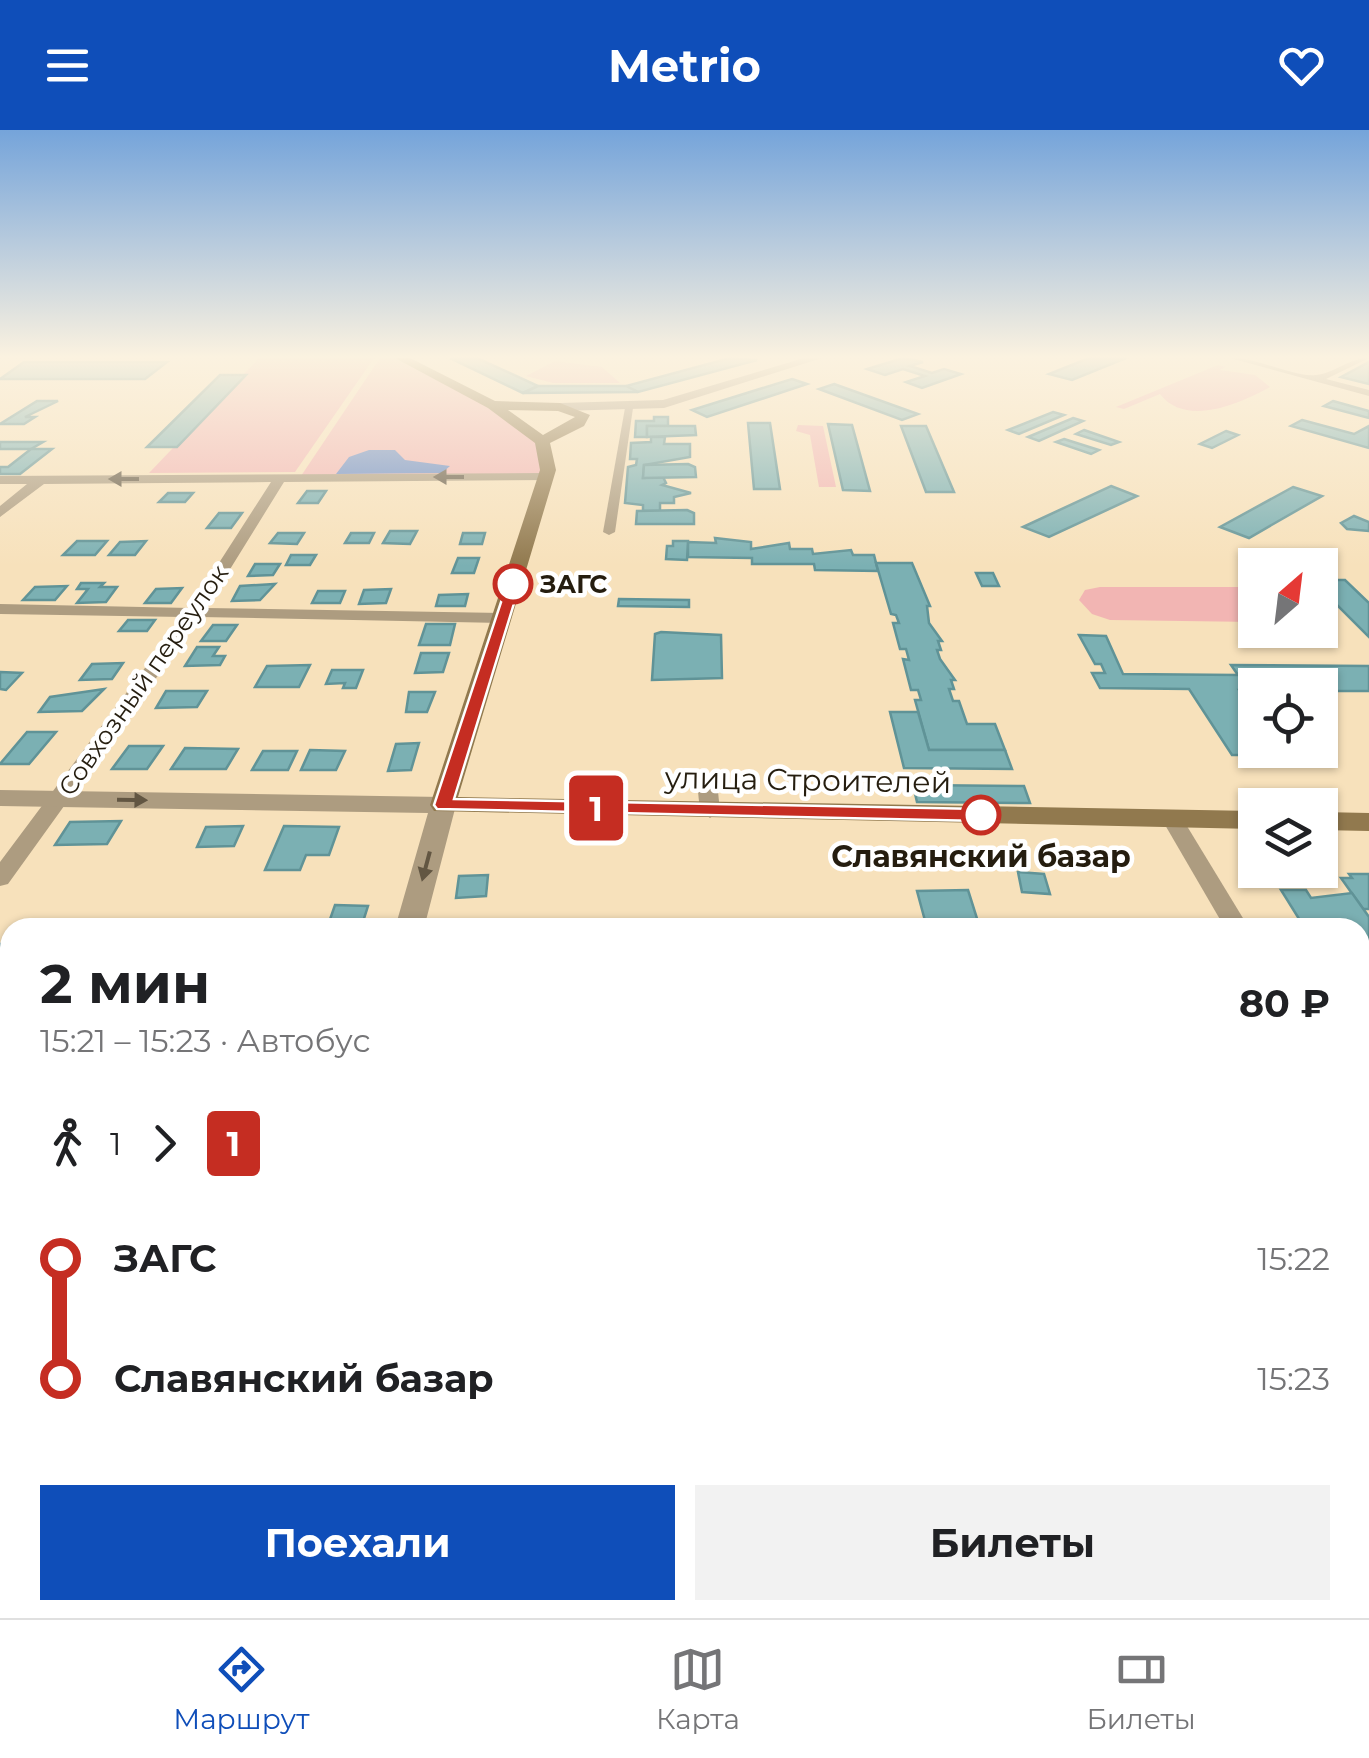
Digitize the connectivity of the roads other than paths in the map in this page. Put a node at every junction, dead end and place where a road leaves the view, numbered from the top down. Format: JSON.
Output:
{"nodes":[{"id":1,"x":524,"y":427,"type":"edge"},
{"id":2,"x":531,"y":427,"type":"edge"},
{"id":3,"x":626,"y":427,"type":"edge"},
{"id":4,"x":568,"y":428,"type":"joint"},
{"id":5,"x":542,"y":441,"type":"junction"},
{"id":6,"x":546,"y":477,"type":"junction"},
{"id":7,"x":280,"y":478,"type":"junction"},
{"id":8,"x":0,"y":480,"type":"edge"},
{"id":9,"x":40,"y":480,"type":"junction"},
{"id":10,"x":0,"y":513,"type":"edge"},
{"id":11,"x":610,"y":532,"type":"dead end"},
{"id":12,"x":0,"y":609,"type":"edge"},
{"id":13,"x":194,"y":614,"type":"junction"},
{"id":14,"x":502,"y":618,"type":"junction"},
{"id":15,"x":708,"y":782,"type":"dead end"},
{"id":16,"x":0,"y":798,"type":"edge"},
{"id":17,"x":58,"y":799,"type":"junction"},
{"id":18,"x":443,"y":805,"type":"junction"},
{"id":19,"x":710,"y":811,"type":"junction"},
{"id":20,"x":1172,"y":818,"type":"junction"},
{"id":21,"x":1238,"y":820,"type":"edge"},
{"id":22,"x":1338,"y":821,"type":"edge"},
{"id":23,"x":1369,"y":822,"type":"edge"},
{"id":24,"x":0,"y":878,"type":"edge"},
{"id":25,"x":413,"y":918,"type":"edge"},
{"id":26,"x":1231,"y":918,"type":"edge"}],
"edges":[{"from":1,"to":5,"type":"main road"},
{"from":2,"to":4,"type":"main road"},
{"from":3,"to":11,"type":"street"},
{"from":4,"to":5,"type":"main road"},
{"from":5,"to":6,"type":"main road"},
{"from":6,"to":7,"type":"street","one_way":true},
{"from":6,"to":14,"type":"main road"},
{"from":7,"to":9,"type":"street","one_way":true},
{"from":7,"to":13,"type":"street","name":"Совхозный переулок"},
{"from":8,"to":9,"type":"street"},
{"from":9,"to":10,"type":"street"},
{"from":12,"to":13,"type":"street"},
{"from":13,"to":14,"type":"street"},
{"from":13,"to":17,"type":"street","name":"Совхозный переулок"},
{"from":14,"to":18,"type":"main road"},
{"from":15,"to":19,"type":"street"},
{"from":16,"to":17,"type":"street","name":"улица Строителей"},
{"from":17,"to":18,"type":"street","name":"улица Строителей","one_way":true},
{"from":17,"to":24,"type":"street","name":"Совхозный переулок"},
{"from":18,"to":19,"type":"main road","name":"улица Строителей"},
{"from":18,"to":25,"type":"street","one_way":true},
{"from":19,"to":20,"type":"main road","name":"улица Строителей"},
{"from":20,"to":21,"type":"main road","name":"улица Строителей"},
{"from":20,"to":26,"type":"street"},
{"from":22,"to":23,"type":"main road"}]}
